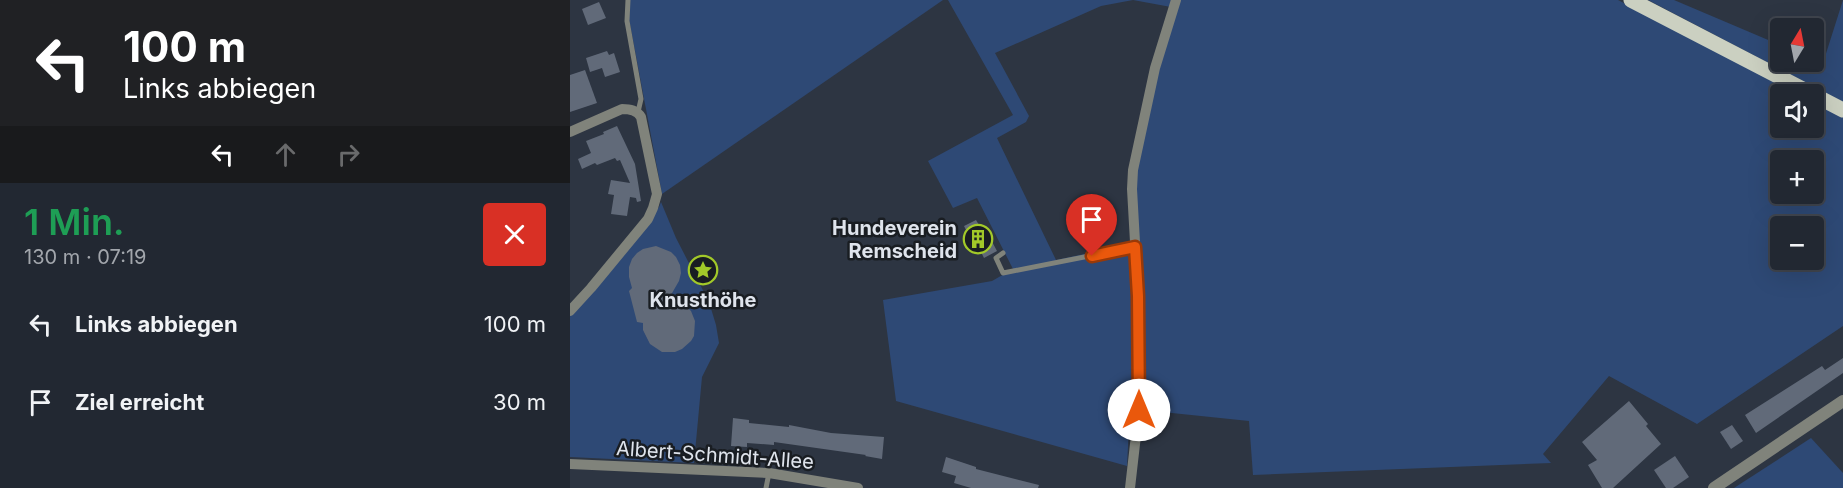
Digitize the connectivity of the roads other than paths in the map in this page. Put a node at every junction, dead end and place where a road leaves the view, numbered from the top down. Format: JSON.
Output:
{"nodes":[{"id":1,"x":628,"y":0,"type":"edge"},
{"id":2,"x":1176,"y":0,"type":"edge"},
{"id":3,"x":1631,"y":0,"type":"edge"},
{"id":4,"x":1843,"y":110,"type":"edge"},
{"id":5,"x":638,"y":112,"type":"junction"},
{"id":6,"x":570,"y":132,"type":"edge"},
{"id":7,"x":1135,"y":247,"type":"junction"},
{"id":8,"x":1003,"y":253,"type":"dead end"},
{"id":9,"x":570,"y":311,"type":"edge"},
{"id":10,"x":1843,"y":401,"type":"edge"},
{"id":11,"x":570,"y":464,"type":"edge"},
{"id":12,"x":769,"y":473,"type":"junction"},
{"id":13,"x":766,"y":488,"type":"edge"},
{"id":14,"x":858,"y":488,"type":"edge"},
{"id":15,"x":1130,"y":488,"type":"edge"},
{"id":16,"x":1714,"y":488,"type":"edge"}],
"edges":[{"from":1,"to":5,"type":"lane"},
{"from":2,"to":7,"type":"street"},
{"from":3,"to":4,"type":"main road"},
{"from":5,"to":6,"type":"street"},
{"from":5,"to":9,"type":"street"},
{"from":7,"to":8,"type":"lane"},
{"from":7,"to":15,"type":"street"},
{"from":10,"to":16,"type":"street"},
{"from":11,"to":12,"type":"street","name":"Albert-Schmidt-Allee"},
{"from":12,"to":13,"type":"lane"},
{"from":12,"to":14,"type":"street","name":"Albert-Schmidt-Allee"}]}
